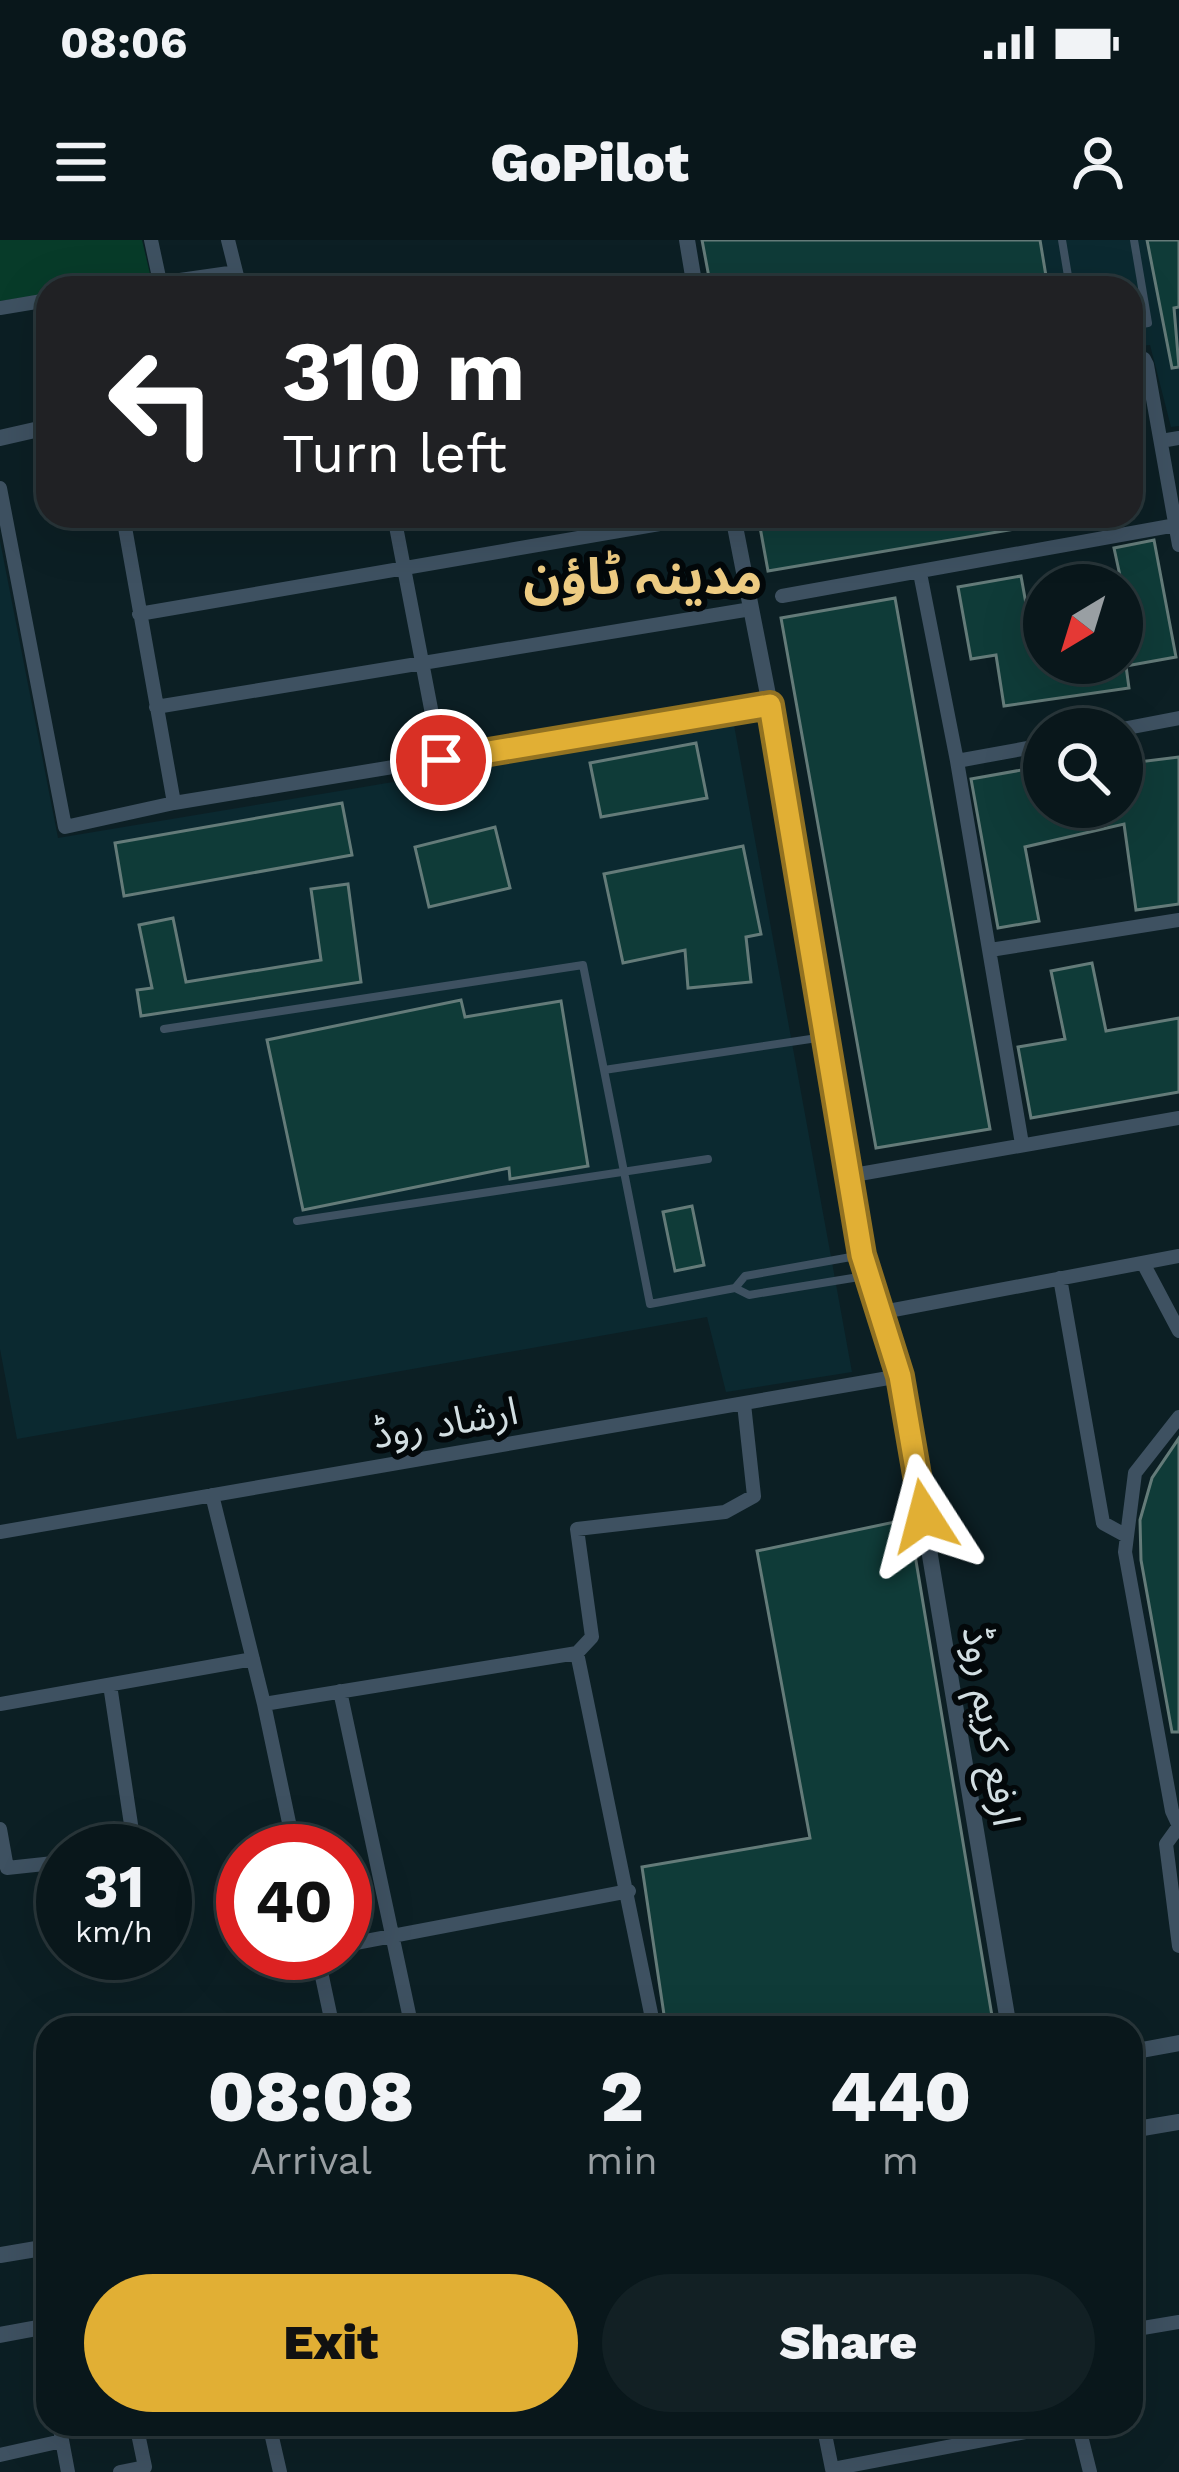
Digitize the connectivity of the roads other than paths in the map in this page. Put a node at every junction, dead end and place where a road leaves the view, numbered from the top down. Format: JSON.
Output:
{"nodes":[{"id":1,"x":152,"y":240,"type":"edge"},
{"id":2,"x":228,"y":240,"type":"edge"},
{"id":3,"x":687,"y":240,"type":"edge"},
{"id":4,"x":1062,"y":240,"type":"edge"},
{"id":5,"x":1134,"y":240,"type":"edge"},
{"id":6,"x":159,"y":276,"type":"edge"},
{"id":7,"x":237,"y":276,"type":"edge"},
{"id":8,"x":693,"y":276,"type":"edge"},
{"id":9,"x":1068,"y":276,"type":"edge"},
{"id":10,"x":1140,"y":276,"type":"edge"},
{"id":11,"x":1143,"y":293,"type":"edge"},
{"id":12,"x":36,"y":302,"type":"edge"},
{"id":13,"x":0,"y":308,"type":"edge"},
{"id":14,"x":1143,"y":324,"type":"edge"},
{"id":15,"x":1143,"y":359,"type":"edge"},
{"id":16,"x":36,"y":430,"type":"edge"},
{"id":17,"x":0,"y":438,"type":"edge"},
{"id":18,"x":1179,"y":438,"type":"edge"},
{"id":19,"x":1161,"y":441,"type":"junction"},
{"id":20,"x":0,"y":488,"type":"edge"},
{"id":21,"x":1175,"y":526,"type":"junction"},
{"id":22,"x":125,"y":528,"type":"edge"},
{"id":23,"x":396,"y":528,"type":"edge"},
{"id":24,"x":636,"y":528,"type":"edge"},
{"id":25,"x":735,"y":528,"type":"edge"},
{"id":26,"x":1179,"y":545,"type":"edge"},
{"id":27,"x":403,"y":568,"type":"junction"},
{"id":28,"x":920,"y":573,"type":"junction"},
{"id":29,"x":782,"y":596,"type":"dead end"},
{"id":30,"x":751,"y":609,"type":"junction"},
{"id":31,"x":139,"y":614,"type":"junction"},
{"id":32,"x":422,"y":665,"type":"junction"},
{"id":33,"x":770,"y":705,"type":"junction"},
{"id":34,"x":156,"y":707,"type":"junction"},
{"id":35,"x":1179,"y":718,"type":"edge"},
{"id":36,"x":1143,"y":725,"type":"edge"},
{"id":37,"x":1023,"y":749,"type":"edge"},
{"id":38,"x":441,"y":760,"type":"junction"},
{"id":39,"x":957,"y":761,"type":"junction"},
{"id":40,"x":174,"y":803,"type":"junction"},
{"id":41,"x":1179,"y":920,"type":"edge"},
{"id":42,"x":990,"y":950,"type":"junction"},
{"id":43,"x":164,"y":1028,"type":"dead end"},
{"id":44,"x":825,"y":1036,"type":"junction"},
{"id":45,"x":604,"y":1070,"type":"junction"},
{"id":46,"x":1179,"y":1118,"type":"edge"},
{"id":47,"x":1022,"y":1144,"type":"junction"},
{"id":48,"x":708,"y":1159,"type":"dead end"},
{"id":49,"x":625,"y":1172,"type":"junction"},
{"id":50,"x":848,"y":1176,"type":"junction"},
{"id":51,"x":297,"y":1221,"type":"dead end"},
{"id":52,"x":862,"y":1255,"type":"junction"},
{"id":53,"x":1179,"y":1256,"type":"edge"},
{"id":54,"x":1143,"y":1263,"type":"junction"},
{"id":55,"x":870,"y":1276,"type":"junction"},
{"id":56,"x":1060,"y":1278,"type":"junction"},
{"id":57,"x":735,"y":1288,"type":"junction"},
{"id":58,"x":883,"y":1312,"type":"junction"},
{"id":59,"x":1179,"y":1331,"type":"edge"},
{"id":60,"x":900,"y":1376,"type":"junction"},
{"id":61,"x":744,"y":1404,"type":"junction"},
{"id":62,"x":1179,"y":1417,"type":"edge"},
{"id":63,"x":212,"y":1495,"type":"junction"},
{"id":64,"x":0,"y":1532,"type":"edge"},
{"id":65,"x":1126,"y":1535,"type":"junction"},
{"id":66,"x":577,"y":1653,"type":"junction"},
{"id":67,"x":253,"y":1659,"type":"junction"},
{"id":68,"x":110,"y":1684,"type":"junction"},
{"id":69,"x":340,"y":1691,"type":"junction"},
{"id":70,"x":0,"y":1704,"type":"edge"},
{"id":71,"x":264,"y":1704,"type":"junction"},
{"id":72,"x":131,"y":1824,"type":"edge"},
{"id":73,"x":290,"y":1824,"type":"edge"},
{"id":74,"x":1179,"y":1826,"type":"edge"},
{"id":75,"x":0,"y":1829,"type":"edge"},
{"id":76,"x":36,"y":1865,"type":"edge"},
{"id":77,"x":629,"y":1891,"type":"junction"},
{"id":78,"x":392,"y":1936,"type":"junction"},
{"id":79,"x":372,"y":1940,"type":"edge"},
{"id":80,"x":1179,"y":1946,"type":"edge"},
{"id":81,"x":323,"y":1980,"type":"edge"},
{"id":82,"x":330,"y":2016,"type":"edge"},
{"id":83,"x":409,"y":2016,"type":"edge"},
{"id":84,"x":653,"y":2016,"type":"edge"},
{"id":85,"x":1007,"y":2016,"type":"edge"},
{"id":86,"x":1179,"y":2043,"type":"edge"},
{"id":87,"x":1143,"y":2050,"type":"edge"},
{"id":88,"x":1179,"y":2122,"type":"edge"},
{"id":89,"x":1143,"y":2128,"type":"edge"},
{"id":90,"x":36,"y":2249,"type":"edge"},
{"id":91,"x":0,"y":2255,"type":"edge"},
{"id":92,"x":1179,"y":2322,"type":"edge"},
{"id":93,"x":36,"y":2328,"type":"edge"},
{"id":94,"x":1143,"y":2328,"type":"edge"},
{"id":95,"x":0,"y":2335,"type":"edge"},
{"id":96,"x":61,"y":2436,"type":"edge"},
{"id":97,"x":139,"y":2436,"type":"edge"},
{"id":98,"x":272,"y":2436,"type":"edge"},
{"id":99,"x":825,"y":2436,"type":"edge"},
{"id":100,"x":1007,"y":2436,"type":"edge"},
{"id":101,"x":1081,"y":2436,"type":"edge"},
{"id":102,"x":62,"y":2441,"type":"junction"},
{"id":103,"x":0,"y":2455,"type":"edge"},
{"id":104,"x":832,"y":2471,"type":"edge"},
{"id":105,"x":68,"y":2472,"type":"edge"},
{"id":106,"x":120,"y":2472,"type":"edge"},
{"id":107,"x":280,"y":2472,"type":"edge"},
{"id":108,"x":1090,"y":2472,"type":"edge"}],
"edges":[{"from":1,"to":6,"type":"street"},
{"from":2,"to":7,"type":"street"},
{"from":3,"to":8,"type":"street"},
{"from":4,"to":9,"type":"lane"},
{"from":5,"to":10,"type":"lane"},
{"from":11,"to":14,"type":"lane"},
{"from":12,"to":13,"type":"street"},
{"from":15,"to":19,"type":"street"},
{"from":16,"to":17,"type":"street"},
{"from":18,"to":19,"type":"street"},
{"from":19,"to":21,"type":"street"},
{"from":20,"to":40,"type":"street"},
{"from":21,"to":26,"type":"street"},
{"from":21,"to":28,"type":"street"},
{"from":22,"to":31,"type":"street"},
{"from":23,"to":27,"type":"street"},
{"from":24,"to":27,"type":"street"},
{"from":25,"to":30,"type":"street","name":"ارفع کریم روڈ"},
{"from":27,"to":31,"type":"street"},
{"from":27,"to":32,"type":"street"},
{"from":28,"to":29,"type":"street"},
{"from":28,"to":39,"type":"street"},
{"from":30,"to":32,"type":"street"},
{"from":30,"to":33,"type":"street","name":"ارفع کریم روڈ"},
{"from":31,"to":34,"type":"street"},
{"from":32,"to":34,"type":"street"},
{"from":32,"to":38,"type":"street"},
{"from":33,"to":38,"type":"street"},
{"from":33,"to":44,"type":"street","name":"ارفع کریم روڈ"},
{"from":34,"to":40,"type":"street"},
{"from":35,"to":36,"type":"street"},
{"from":37,"to":39,"type":"street"},
{"from":38,"to":40,"type":"street"},
{"from":39,"to":42,"type":"street"},
{"from":41,"to":42,"type":"street"},
{"from":42,"to":47,"type":"street"},
{"from":43,"to":45,"type":"lane"},
{"from":44,"to":45,"type":"lane"},
{"from":44,"to":50,"type":"street","name":"ارفع کریم روڈ"},
{"from":45,"to":49,"type":"lane"},
{"from":46,"to":47,"type":"street"},
{"from":47,"to":50,"type":"street"},
{"from":48,"to":49,"type":"lane"},
{"from":49,"to":51,"type":"lane"},
{"from":49,"to":57,"type":"lane"},
{"from":50,"to":52,"type":"street","name":"ارفع کریم روڈ"},
{"from":52,"to":55,"type":"street","name":"ارفع کریم روڈ"},
{"from":52,"to":57,"type":"lane"},
{"from":53,"to":54,"type":"street"},
{"from":54,"to":56,"type":"street"},
{"from":54,"to":59,"type":"street"},
{"from":55,"to":57,"type":"lane"},
{"from":55,"to":58,"type":"street","name":"ارفع کریم روڈ"},
{"from":56,"to":58,"type":"street"},
{"from":56,"to":65,"type":"street"},
{"from":58,"to":60,"type":"street","name":"ارفع کریم روڈ"},
{"from":60,"to":61,"type":"street","name":"ارشاد روڈ"},
{"from":60,"to":85,"type":"street","name":"ارفع کریم روڈ"},
{"from":61,"to":63,"type":"street","name":"ارشاد روڈ"},
{"from":61,"to":66,"type":"street"},
{"from":62,"to":65,"type":"street"},
{"from":63,"to":64,"type":"street","name":"ارشاد روڈ"},
{"from":63,"to":67,"type":"street"},
{"from":65,"to":74,"type":"street"},
{"from":66,"to":69,"type":"street"},
{"from":66,"to":77,"type":"street"},
{"from":67,"to":68,"type":"street"},
{"from":67,"to":71,"type":"street"},
{"from":68,"to":70,"type":"street"},
{"from":68,"to":72,"type":"street"},
{"from":69,"to":71,"type":"street"},
{"from":69,"to":78,"type":"street"},
{"from":71,"to":73,"type":"street"},
{"from":74,"to":80,"type":"street"},
{"from":75,"to":76,"type":"street"},
{"from":77,"to":78,"type":"street"},
{"from":77,"to":84,"type":"street"},
{"from":78,"to":79,"type":"street"},
{"from":78,"to":83,"type":"street"},
{"from":81,"to":82,"type":"street"},
{"from":86,"to":87,"type":"street"},
{"from":88,"to":89,"type":"street"},
{"from":90,"to":91,"type":"street"},
{"from":92,"to":94,"type":"street"},
{"from":93,"to":95,"type":"street"},
{"from":96,"to":102,"type":"street"},
{"from":97,"to":106,"type":"street"},
{"from":98,"to":107,"type":"street"},
{"from":99,"to":104,"type":"street"},
{"from":100,"to":104,"type":"street"},
{"from":101,"to":108,"type":"street"},
{"from":102,"to":103,"type":"street"},
{"from":102,"to":105,"type":"street"}]}
